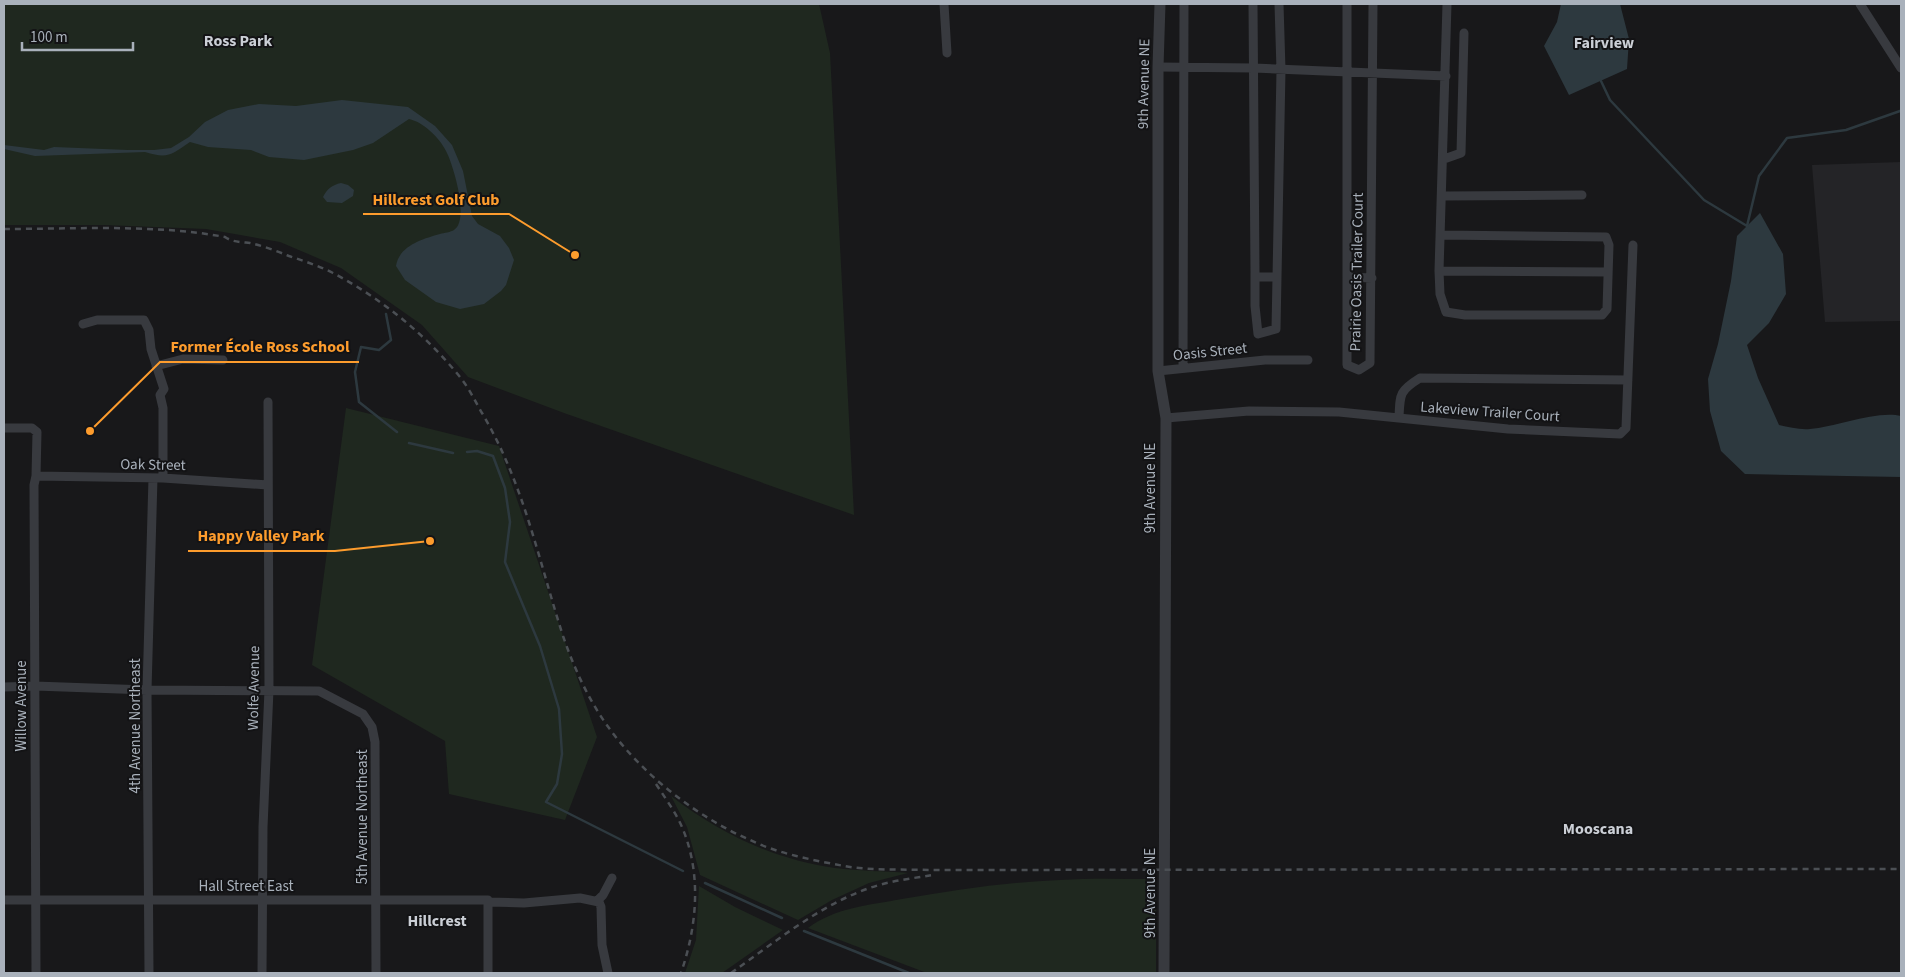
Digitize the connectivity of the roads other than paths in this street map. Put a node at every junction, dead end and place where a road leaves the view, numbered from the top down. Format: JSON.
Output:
{"nodes":[{"id":1,"x":944,"y":4,"type":"edge"},
{"id":2,"x":1160,"y":4,"type":"edge"},
{"id":3,"x":1184,"y":4,"type":"edge"},
{"id":4,"x":1253,"y":4,"type":"edge"},
{"id":5,"x":1279,"y":4,"type":"edge"},
{"id":6,"x":1347,"y":4,"type":"edge"},
{"id":7,"x":1372,"y":4,"type":"edge"},
{"id":8,"x":1447,"y":4,"type":"edge"},
{"id":9,"x":1860,"y":4,"type":"edge"},
{"id":10,"x":1464,"y":33,"type":"dead end"},
{"id":11,"x":947,"y":53,"type":"dead end"},
{"id":12,"x":1158,"y":67,"type":"junction"},
{"id":13,"x":1184,"y":67,"type":"junction"},
{"id":14,"x":1254,"y":68,"type":"junction"},
{"id":15,"x":1901,"y":68,"type":"edge"},
{"id":16,"x":1281,"y":70,"type":"junction"},
{"id":17,"x":1346,"y":73,"type":"junction"},
{"id":18,"x":1373,"y":73,"type":"junction"},
{"id":19,"x":1446,"y":76,"type":"junction"},
{"id":20,"x":1444,"y":159,"type":"junction"},
{"id":21,"x":1582,"y":195,"type":"dead end"},
{"id":22,"x":1443,"y":196,"type":"junction"},
{"id":23,"x":1440,"y":235,"type":"junction"},
{"id":24,"x":1633,"y":244,"type":"dead end"},
{"id":25,"x":1440,"y":271,"type":"junction"},
{"id":26,"x":1608,"y":272,"type":"junction"},
{"id":27,"x":1255,"y":277,"type":"junction"},
{"id":28,"x":1277,"y":277,"type":"junction"},
{"id":29,"x":1347,"y":277,"type":"junction"},
{"id":30,"x":1372,"y":278,"type":"junction"},
{"id":31,"x":83,"y":324,"type":"dead end"},
{"id":32,"x":223,"y":360,"type":"dead end"},
{"id":33,"x":1308,"y":360,"type":"dead end"},
{"id":34,"x":156,"y":366,"type":"junction"},
{"id":35,"x":1183,"y":368,"type":"junction"},
{"id":36,"x":1158,"y":371,"type":"junction"},
{"id":37,"x":1628,"y":380,"type":"junction"},
{"id":38,"x":268,"y":402,"type":"dead end"},
{"id":39,"x":1166,"y":418,"type":"junction"},
{"id":40,"x":1399,"y":418,"type":"junction"},
{"id":41,"x":4,"y":428,"type":"edge"},
{"id":42,"x":36,"y":476,"type":"junction"},
{"id":43,"x":153,"y":478,"type":"junction"},
{"id":44,"x":163,"y":478,"type":"junction"},
{"id":45,"x":268,"y":486,"type":"junction"},
{"id":46,"x":35,"y":686,"type":"junction"},
{"id":47,"x":4,"y":687,"type":"edge"},
{"id":48,"x":147,"y":690,"type":"junction"},
{"id":49,"x":269,"y":690,"type":"junction"},
{"id":50,"x":612,"y":878,"type":"dead end"},
{"id":51,"x":262,"y":899,"type":"junction"},
{"id":52,"x":4,"y":900,"type":"edge"},
{"id":53,"x":37,"y":900,"type":"junction"},
{"id":54,"x":149,"y":900,"type":"junction"},
{"id":55,"x":376,"y":900,"type":"junction"},
{"id":56,"x":488,"y":901,"type":"junction"},
{"id":57,"x":597,"y":901,"type":"junction"},
{"id":58,"x":36,"y":973,"type":"edge"},
{"id":59,"x":149,"y":973,"type":"edge"},
{"id":60,"x":262,"y":973,"type":"edge"},
{"id":61,"x":376,"y":973,"type":"edge"},
{"id":62,"x":488,"y":973,"type":"edge"},
{"id":63,"x":608,"y":973,"type":"edge"},
{"id":64,"x":1164,"y":973,"type":"edge"}],
"edges":[{"from":1,"to":11,"type":"street"},
{"from":2,"to":12,"type":"street","name":"9th Avenue NE"},
{"from":3,"to":13,"type":"street"},
{"from":4,"to":14,"type":"street"},
{"from":5,"to":16,"type":"street"},
{"from":6,"to":17,"type":"street","name":"Prairie Oasis Trailer Court"},
{"from":7,"to":18,"type":"street","name":"Prairie Oasis Trailer Court"},
{"from":8,"to":19,"type":"street"},
{"from":9,"to":15,"type":"street"},
{"from":10,"to":20,"type":"street"},
{"from":12,"to":13,"type":"street"},
{"from":12,"to":36,"type":"street","name":"9th Avenue NE"},
{"from":13,"to":14,"type":"street"},
{"from":13,"to":35,"type":"street"},
{"from":14,"to":16,"type":"street"},
{"from":14,"to":27,"type":"street"},
{"from":16,"to":17,"type":"street"},
{"from":16,"to":28,"type":"street"},
{"from":17,"to":18,"type":"street"},
{"from":17,"to":29,"type":"street","name":"Prairie Oasis Trailer Court"},
{"from":18,"to":19,"type":"street"},
{"from":18,"to":30,"type":"street","name":"Prairie Oasis Trailer Court"},
{"from":19,"to":20,"type":"street"},
{"from":20,"to":22,"type":"street"},
{"from":21,"to":22,"type":"street"},
{"from":22,"to":23,"type":"street"},
{"from":23,"to":25,"type":"street"},
{"from":23,"to":26,"type":"street"},
{"from":24,"to":37,"type":"street","name":"Lakeview Trailer Court"},
{"from":25,"to":26,"type":"street"},
{"from":25,"to":26,"type":"street"},
{"from":27,"to":28,"type":"street"},
{"from":27,"to":28,"type":"street"},
{"from":29,"to":30,"type":"street"},
{"from":29,"to":30,"type":"street","name":"Prairie Oasis Trailer Court"},
{"from":31,"to":34,"type":"street"},
{"from":32,"to":34,"type":"street"},
{"from":33,"to":35,"type":"street","name":"Oasis Street"},
{"from":34,"to":44,"type":"street"},
{"from":35,"to":36,"type":"street","name":"Oasis Street"},
{"from":36,"to":39,"type":"street","name":"9th Avenue NE"},
{"from":37,"to":40,"type":"street"},
{"from":37,"to":40,"type":"street","name":"Lakeview Trailer Court"},
{"from":38,"to":45,"type":"street","name":"Wolfe Avenue"},
{"from":39,"to":40,"type":"street","name":"Lakeview Trailer Court"},
{"from":39,"to":64,"type":"street","name":"9th Avenue NE"},
{"from":41,"to":42,"type":"street","name":"Willow Avenue"},
{"from":42,"to":43,"type":"street","name":"Oak Street"},
{"from":42,"to":46,"type":"street","name":"Willow Avenue"},
{"from":43,"to":44,"type":"street","name":"Oak Street"},
{"from":43,"to":48,"type":"street","name":"4th Avenue Northeast"},
{"from":44,"to":45,"type":"street","name":"Oak Street"},
{"from":45,"to":49,"type":"street","name":"Wolfe Avenue"},
{"from":46,"to":47,"type":"street"},
{"from":46,"to":48,"type":"street"},
{"from":46,"to":53,"type":"street","name":"Willow Avenue"},
{"from":48,"to":49,"type":"street"},
{"from":48,"to":54,"type":"street","name":"4th Avenue Northeast"},
{"from":49,"to":51,"type":"street","name":"Wolfe Avenue"},
{"from":49,"to":55,"type":"street","name":"5th Avenue Northeast"},
{"from":50,"to":57,"type":"street"},
{"from":51,"to":54,"type":"street","name":"Hall Street East"},
{"from":51,"to":55,"type":"street","name":"Hall Street East"},
{"from":51,"to":60,"type":"street","name":"Wolfe Avenue"},
{"from":52,"to":53,"type":"street","name":"Hall Street East"},
{"from":53,"to":54,"type":"street","name":"Hall Street East"},
{"from":53,"to":58,"type":"street","name":"Willow Avenue"},
{"from":54,"to":59,"type":"street","name":"4th Avenue Northeast"},
{"from":55,"to":56,"type":"street","name":"Hall Street East"},
{"from":55,"to":61,"type":"street","name":"5th Avenue Northeast"},
{"from":56,"to":57,"type":"street","name":"Hall Street East"},
{"from":56,"to":62,"type":"street"},
{"from":57,"to":63,"type":"street"}]}
